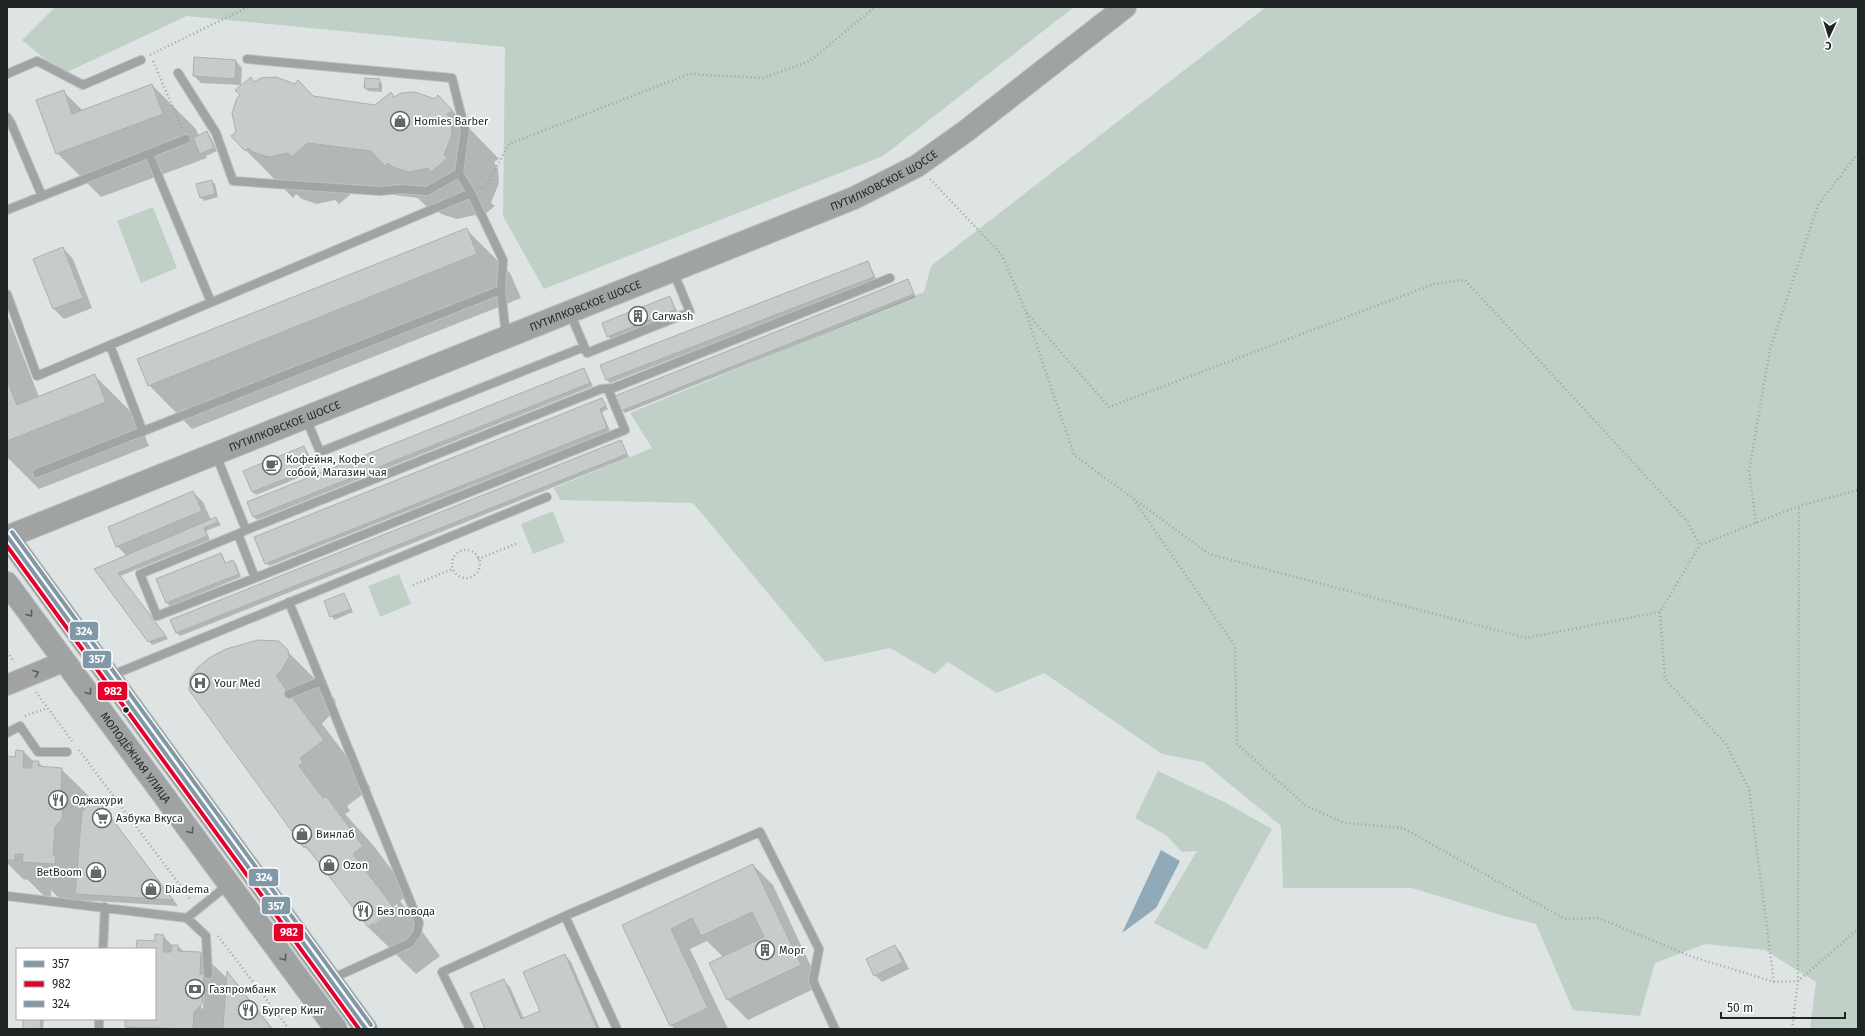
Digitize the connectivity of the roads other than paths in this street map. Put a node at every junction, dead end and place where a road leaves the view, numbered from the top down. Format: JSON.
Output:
{"nodes":[{"id":1,"x":1125,"y":7,"type":"edge"},
{"id":2,"x":247,"y":59,"type":"dead end"},
{"id":3,"x":141,"y":60,"type":"road end"},
{"id":4,"x":178,"y":73,"type":"dead end"},
{"id":5,"x":7,"y":74,"type":"edge"},
{"id":6,"x":7,"y":117,"type":"edge"},
{"id":7,"x":186,"y":139,"type":"road end"},
{"id":8,"x":149,"y":154,"type":"junction"},
{"id":9,"x":459,"y":173,"type":"junction"},
{"id":10,"x":470,"y":193,"type":"junction"},
{"id":11,"x":42,"y":196,"type":"junction"},
{"id":12,"x":7,"y":210,"type":"edge"},
{"id":13,"x":673,"y":271,"type":"junction"},
{"id":14,"x":890,"y":278,"type":"dead end"},
{"id":15,"x":501,"y":290,"type":"junction"},
{"id":16,"x":7,"y":294,"type":"edge"},
{"id":17,"x":211,"y":302,"type":"junction"},
{"id":18,"x":570,"y":312,"type":"junction"},
{"id":19,"x":507,"y":338,"type":"junction"},
{"id":20,"x":110,"y":345,"type":"junction"},
{"id":21,"x":584,"y":347,"type":"junction"},
{"id":22,"x":608,"y":389,"type":"junction"},
{"id":23,"x":306,"y":418,"type":"junction"},
{"id":24,"x":143,"y":432,"type":"junction"},
{"id":25,"x":216,"y":454,"type":"junction"},
{"id":26,"x":37,"y":473,"type":"dead end"},
{"id":27,"x":547,"y":497,"type":"dead end"},
{"id":28,"x":246,"y":530,"type":"junction"},
{"id":29,"x":238,"y":534,"type":"junction"},
{"id":30,"x":7,"y":537,"type":"edge"},
{"id":31,"x":255,"y":578,"type":"junction"},
{"id":32,"x":7,"y":583,"type":"edge"},
{"id":33,"x":289,"y":602,"type":"junction"},
{"id":34,"x":65,"y":661,"type":"junction"},
{"id":35,"x":109,"y":676,"type":"junction"},
{"id":36,"x":321,"y":681,"type":"junction"},
{"id":37,"x":7,"y":685,"type":"edge"},
{"id":38,"x":289,"y":694,"type":"dead end"},
{"id":39,"x":7,"y":733,"type":"edge"},
{"id":40,"x":67,"y":752,"type":"dead end"},
{"id":41,"x":229,"y":884,"type":"junction"},
{"id":42,"x":7,"y":896,"type":"edge"},
{"id":43,"x":105,"y":907,"type":"junction"},
{"id":44,"x":565,"y":916,"type":"junction"},
{"id":45,"x":187,"y":918,"type":"junction"},
{"id":46,"x":103,"y":948,"type":"edge"},
{"id":47,"x":208,"y":974,"type":"dead end"},
{"id":48,"x":330,"y":979,"type":"junction"},
{"id":49,"x":336,"y":1029,"type":"edge"},
{"id":50,"x":366,"y":1029,"type":"edge"},
{"id":51,"x":470,"y":1029,"type":"edge"},
{"id":52,"x":618,"y":1029,"type":"edge"},
{"id":53,"x":835,"y":1029,"type":"edge"}],
"edges":[{"from":1,"to":13,"type":"main road","name":"ПУТИЛКОВСКОЕ ШОССЕ"},
{"from":2,"to":9,"type":"lane"},
{"from":3,"to":5,"type":"lane"},
{"from":4,"to":9,"type":"lane"},
{"from":6,"to":11,"type":"lane"},
{"from":7,"to":8,"type":"lane"},
{"from":8,"to":11,"type":"lane"},
{"from":8,"to":17,"type":"lane"},
{"from":9,"to":10,"type":"lane"},
{"from":10,"to":15,"type":"lane"},
{"from":10,"to":17,"type":"lane"},
{"from":11,"to":12,"type":"lane"},
{"from":13,"to":18,"type":"main road","name":"ПУТИЛКОВСКОЕ ШОССЕ"},
{"from":13,"to":21,"type":"lane"},
{"from":14,"to":22,"type":"lane"},
{"from":15,"to":19,"type":"lane"},
{"from":15,"to":24,"type":"lane"},
{"from":16,"to":20,"type":"lane"},
{"from":17,"to":20,"type":"lane"},
{"from":18,"to":19,"type":"main road","name":"ПУТИЛКОВСКОЕ ШОССЕ"},
{"from":18,"to":21,"type":"lane"},
{"from":19,"to":23,"type":"main road","name":"ПУТИЛКОВСКОЕ ШОССЕ"},
{"from":20,"to":24,"type":"lane"},
{"from":21,"to":23,"type":"lane"},
{"from":22,"to":28,"type":"lane"},
{"from":22,"to":31,"type":"lane"},
{"from":23,"to":25,"type":"main road","name":"ПУТИЛКОВСКОЕ ШОССЕ"},
{"from":24,"to":26,"type":"lane"},
{"from":25,"to":28,"type":"lane"},
{"from":25,"to":30,"type":"main road","name":"ПУТИЛКОВСКОЕ ШОССЕ"},
{"from":27,"to":33,"type":"lane"},
{"from":28,"to":29,"type":"lane"},
{"from":29,"to":31,"type":"lane"},
{"from":29,"to":31,"type":"lane"},
{"from":30,"to":35,"type":"main road"},
{"from":32,"to":34,"type":"main road","name":"МОЛОДЁЖНАЯ УЛИЦА","one_way":true},
{"from":33,"to":35,"type":"lane"},
{"from":33,"to":36,"type":"lane"},
{"from":37,"to":34,"type":"street","one_way":true},
{"from":34,"to":41,"type":"main road","name":"МОЛОДЁЖНАЯ УЛИЦА","one_way":true},
{"from":35,"to":48,"type":"main road"},
{"from":36,"to":38,"type":"lane"},
{"from":36,"to":48,"type":"lane"},
{"from":39,"to":40,"type":"lane"},
{"from":41,"to":45,"type":"lane"},
{"from":41,"to":49,"type":"main road","name":"МОЛОДЁЖНАЯ УЛИЦА","one_way":true},
{"from":42,"to":43,"type":"lane"},
{"from":43,"to":45,"type":"lane"},
{"from":43,"to":46,"type":"lane"},
{"from":44,"to":51,"type":"lane"},
{"from":44,"to":52,"type":"lane"},
{"from":44,"to":53,"type":"lane"},
{"from":45,"to":47,"type":"lane"},
{"from":48,"to":50,"type":"main road"}]}
